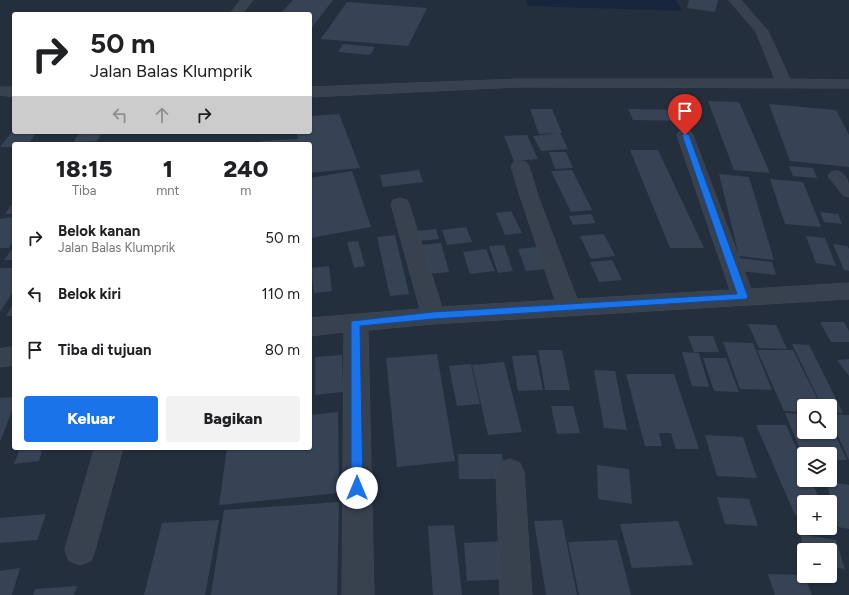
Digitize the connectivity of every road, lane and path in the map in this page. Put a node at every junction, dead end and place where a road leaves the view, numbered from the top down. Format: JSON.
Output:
{"nodes":[{"id":1,"x":247,"y":0,"type":"edge"},
{"id":2,"x":735,"y":0,"type":"edge"},
{"id":3,"x":238,"y":12,"type":"edge"},
{"id":4,"x":784,"y":83,"type":"junction"},
{"id":5,"x":849,"y":84,"type":"edge"},
{"id":6,"x":0,"y":91,"type":"edge"},
{"id":7,"x":12,"y":92,"type":"edge"},
{"id":8,"x":312,"y":92,"type":"edge"},
{"id":9,"x":685,"y":135,"type":"dead end"},
{"id":10,"x":520,"y":166,"type":"dead end"},
{"id":11,"x":837,"y":176,"type":"dead end"},
{"id":12,"x":849,"y":191,"type":"edge"},
{"id":13,"x":400,"y":204,"type":"dead end"},
{"id":14,"x":849,"y":291,"type":"edge"},
{"id":15,"x":743,"y":297,"type":"junction"},
{"id":16,"x":569,"y":308,"type":"junction"},
{"id":17,"x":433,"y":316,"type":"junction"},
{"id":18,"x":356,"y":323,"type":"junction"},
{"id":19,"x":312,"y":327,"type":"edge"},
{"id":20,"x":12,"y":356,"type":"edge"},
{"id":21,"x":0,"y":358,"type":"edge"},
{"id":22,"x":108,"y":450,"type":"edge"},
{"id":23,"x":510,"y":472,"type":"dead end"},
{"id":24,"x":80,"y":550,"type":"dead end"},
{"id":25,"x":358,"y":595,"type":"edge"},
{"id":26,"x":516,"y":595,"type":"edge"}],
"edges":[{"from":1,"to":3,"type":"street"},
{"from":2,"to":4,"type":"street"},
{"from":4,"to":5,"type":"street"},
{"from":4,"to":8,"type":"street"},
{"from":6,"to":7,"type":"street"},
{"from":9,"to":15,"type":"street"},
{"from":10,"to":16,"type":"street"},
{"from":11,"to":12,"type":"street"},
{"from":13,"to":17,"type":"street"},
{"from":14,"to":15,"type":"street"},
{"from":15,"to":16,"type":"street"},
{"from":16,"to":17,"type":"street"},
{"from":17,"to":18,"type":"street"},
{"from":18,"to":19,"type":"street"},
{"from":18,"to":25,"type":"street"},
{"from":20,"to":21,"type":"street"},
{"from":22,"to":24,"type":"street"},
{"from":23,"to":26,"type":"street"}]}
